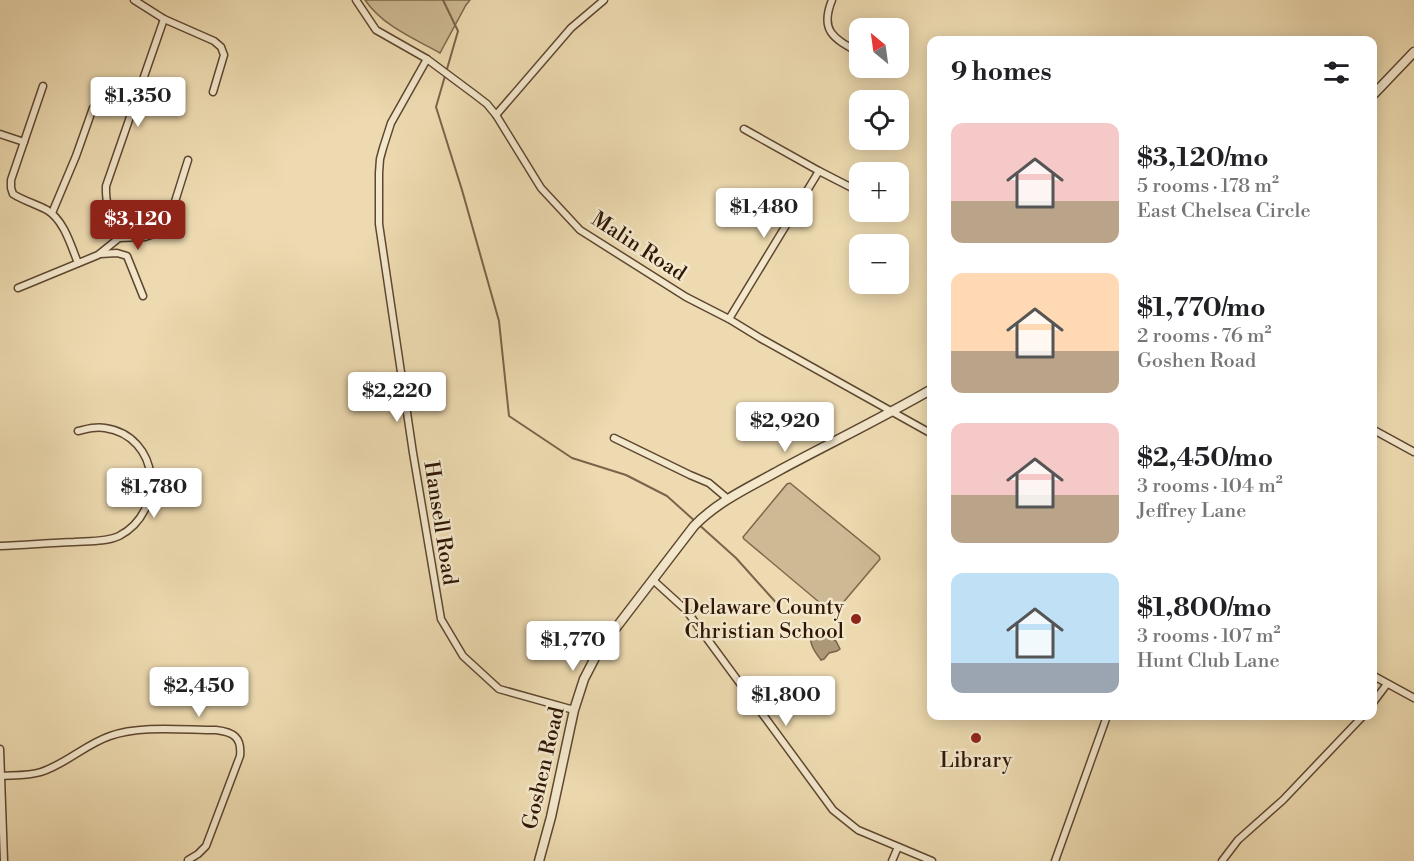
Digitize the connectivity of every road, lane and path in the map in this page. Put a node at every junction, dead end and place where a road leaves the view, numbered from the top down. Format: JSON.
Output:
{"nodes":[{"id":1,"x":134,"y":0,"type":"edge"},
{"id":2,"x":356,"y":0,"type":"edge"},
{"id":3,"x":603,"y":0,"type":"edge"},
{"id":4,"x":832,"y":0,"type":"edge"},
{"id":5,"x":164,"y":19,"type":"junction"},
{"id":6,"x":849,"y":47,"type":"edge"},
{"id":7,"x":1414,"y":52,"type":"edge"},
{"id":8,"x":427,"y":59,"type":"junction"},
{"id":9,"x":44,"y":86,"type":"dead end"},
{"id":10,"x":1377,"y":91,"type":"edge"},
{"id":11,"x":213,"y":92,"type":"dead end"},
{"id":12,"x":93,"y":108,"type":"dead end"},
{"id":13,"x":496,"y":115,"type":"junction"},
{"id":14,"x":744,"y":129,"type":"dead end"},
{"id":15,"x":0,"y":134,"type":"edge"},
{"id":16,"x":24,"y":142,"type":"junction"},
{"id":17,"x":188,"y":160,"type":"dead end"},
{"id":18,"x":819,"y":171,"type":"junction"},
{"id":19,"x":849,"y":186,"type":"edge"},
{"id":20,"x":52,"y":213,"type":"junction"},
{"id":21,"x":119,"y":238,"type":"junction"},
{"id":22,"x":98,"y":255,"type":"junction"},
{"id":23,"x":78,"y":263,"type":"junction"},
{"id":24,"x":18,"y":288,"type":"dead end"},
{"id":25,"x":143,"y":296,"type":"dead end"},
{"id":26,"x":729,"y":319,"type":"junction"},
{"id":27,"x":927,"y":392,"type":"edge"},
{"id":28,"x":891,"y":412,"type":"junction"},
{"id":29,"x":78,"y":431,"type":"dead end"},
{"id":30,"x":927,"y":431,"type":"edge"},
{"id":31,"x":1377,"y":432,"type":"edge"},
{"id":32,"x":614,"y":438,"type":"dead end"},
{"id":33,"x":1414,"y":452,"type":"edge"},
{"id":34,"x":728,"y":498,"type":"junction"},
{"id":35,"x":0,"y":546,"type":"edge"},
{"id":36,"x":653,"y":580,"type":"junction"},
{"id":37,"x":1377,"y":678,"type":"edge"},
{"id":38,"x":1387,"y":684,"type":"junction"},
{"id":39,"x":1377,"y":697,"type":"edge"},
{"id":40,"x":1414,"y":698,"type":"edge"},
{"id":41,"x":574,"y":710,"type":"junction"},
{"id":42,"x":1106,"y":720,"type":"edge"},
{"id":43,"x":1359,"y":720,"type":"edge"},
{"id":44,"x":0,"y":749,"type":"edge"},
{"id":45,"x":1,"y":776,"type":"edge"},
{"id":46,"x":898,"y":847,"type":"junction"},
{"id":47,"x":188,"y":860,"type":"edge"},
{"id":48,"x":4,"y":861,"type":"edge"},
{"id":49,"x":539,"y":861,"type":"edge"},
{"id":50,"x":892,"y":861,"type":"edge"},
{"id":51,"x":932,"y":861,"type":"edge"},
{"id":52,"x":1055,"y":861,"type":"edge"},
{"id":53,"x":1222,"y":861,"type":"edge"}],
"edges":[{"from":1,"to":5,"type":"street"},
{"from":2,"to":8,"type":"street","name":"Malin Road"},
{"from":3,"to":13,"type":"street"},
{"from":4,"to":6,"type":"street"},
{"from":5,"to":11,"type":"street"},
{"from":5,"to":21,"type":"street"},
{"from":7,"to":10,"type":"street"},
{"from":8,"to":13,"type":"street","name":"Malin Road"},
{"from":8,"to":41,"type":"street","name":"Hansell Road"},
{"from":9,"to":16,"type":"street"},
{"from":12,"to":20,"type":"street"},
{"from":13,"to":26,"type":"street","name":"Malin Road"},
{"from":14,"to":18,"type":"street"},
{"from":15,"to":16,"type":"street"},
{"from":16,"to":20,"type":"street"},
{"from":17,"to":21,"type":"street"},
{"from":18,"to":19,"type":"street"},
{"from":18,"to":26,"type":"street"},
{"from":20,"to":23,"type":"street"},
{"from":21,"to":22,"type":"street"},
{"from":22,"to":23,"type":"street"},
{"from":22,"to":25,"type":"street"},
{"from":23,"to":24,"type":"street"},
{"from":26,"to":28,"type":"street","name":"Malin Road"},
{"from":27,"to":28,"type":"street","name":"Goshen Road"},
{"from":28,"to":30,"type":"street","name":"Malin Road"},
{"from":28,"to":34,"type":"street","name":"Goshen Road"},
{"from":29,"to":35,"type":"street"},
{"from":31,"to":33,"type":"street"},
{"from":32,"to":34,"type":"street"},
{"from":34,"to":36,"type":"street","name":"Goshen Road"},
{"from":36,"to":41,"type":"street","name":"Goshen Road"},
{"from":36,"to":46,"type":"street"},
{"from":37,"to":38,"type":"street"},
{"from":38,"to":39,"type":"street"},
{"from":38,"to":40,"type":"street"},
{"from":41,"to":49,"type":"street","name":"Goshen Road"},
{"from":42,"to":52,"type":"street"},
{"from":43,"to":53,"type":"street"},
{"from":44,"to":45,"type":"street"},
{"from":45,"to":47,"type":"street"},
{"from":45,"to":48,"type":"street"},
{"from":46,"to":50,"type":"street"},
{"from":46,"to":51,"type":"street"}]}
